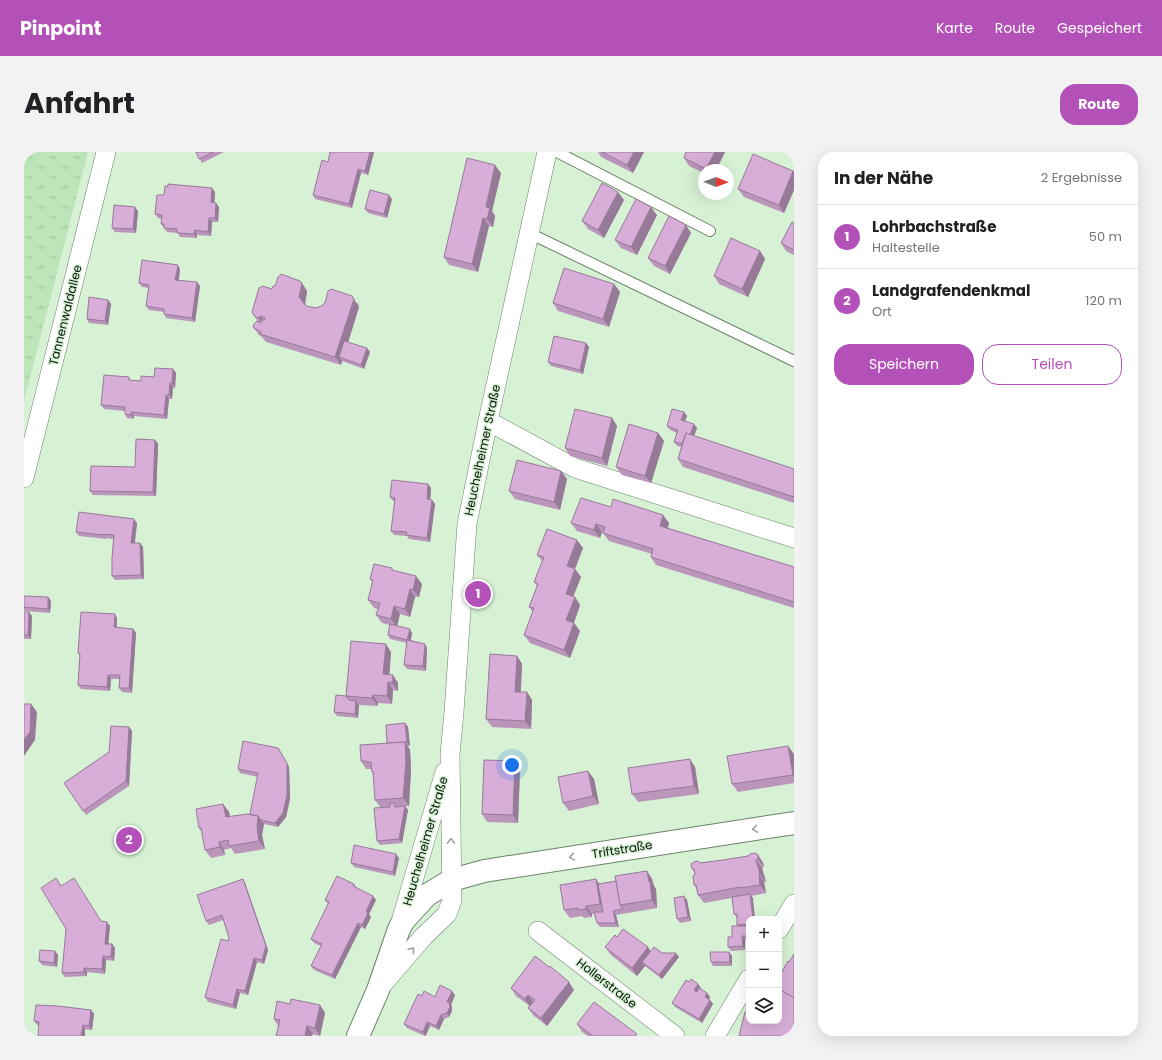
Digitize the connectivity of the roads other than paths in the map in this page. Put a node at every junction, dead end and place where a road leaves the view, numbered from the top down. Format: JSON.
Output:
{"nodes":[{"id":1,"x":106,"y":152,"type":"edge"},
{"id":2,"x":547,"y":152,"type":"edge"},
{"id":3,"x":557,"y":152,"type":"edge"},
{"id":4,"x":710,"y":231,"type":"dead end"},
{"id":5,"x":529,"y":233,"type":"junction"},
{"id":6,"x":794,"y":360,"type":"edge"},
{"id":7,"x":488,"y":421,"type":"junction"},
{"id":8,"x":24,"y":478,"type":"edge"},
{"id":9,"x":794,"y":538,"type":"edge"},
{"id":10,"x":450,"y":754,"type":"junction"},
{"id":11,"x":794,"y":823,"type":"edge"},
{"id":12,"x":452,"y":880,"type":"junction"},
{"id":13,"x":794,"y":904,"type":"edge"},
{"id":14,"x":782,"y":924,"type":"edge"},
{"id":15,"x":399,"y":929,"type":"junction"},
{"id":16,"x":538,"y":931,"type":"dead end"},
{"id":17,"x":746,"y":984,"type":"edge"},
{"id":18,"x":378,"y":990,"type":"junction"},
{"id":19,"x":358,"y":1036,"type":"edge"},
{"id":20,"x":675,"y":1036,"type":"edge"},
{"id":21,"x":715,"y":1036,"type":"edge"}],
"edges":[{"from":1,"to":8,"type":"street","name":"Tannenwaldallee"},
{"from":2,"to":5,"type":"street","name":"Heuchelheimer Straße"},
{"from":3,"to":4,"type":"lane"},
{"from":5,"to":6,"type":"lane"},
{"from":5,"to":7,"type":"street","name":"Heuchelheimer Straße"},
{"from":7,"to":9,"type":"street"},
{"from":7,"to":10,"type":"street","name":"Heuchelheimer Straße"},
{"from":12,"to":10,"type":"street","name":"Heuchelheimer Straße","one_way":true},
{"from":10,"to":15,"type":"street","name":"Heuchelheimer Straße"},
{"from":11,"to":12,"type":"street","name":"Triftstraße","one_way":true},
{"from":12,"to":15,"type":"street","name":"Heuchelheimer Straße"},
{"from":18,"to":12,"type":"street","name":"Heuchelheimer Straße","one_way":true},
{"from":13,"to":14,"type":"street"},
{"from":15,"to":18,"type":"street","name":"Heuchelheimer Straße"},
{"from":16,"to":20,"type":"street","name":"Hollerstraße"},
{"from":17,"to":21,"type":"street"},
{"from":18,"to":19,"type":"street","name":"Heuchelheimer Straße"}]}
